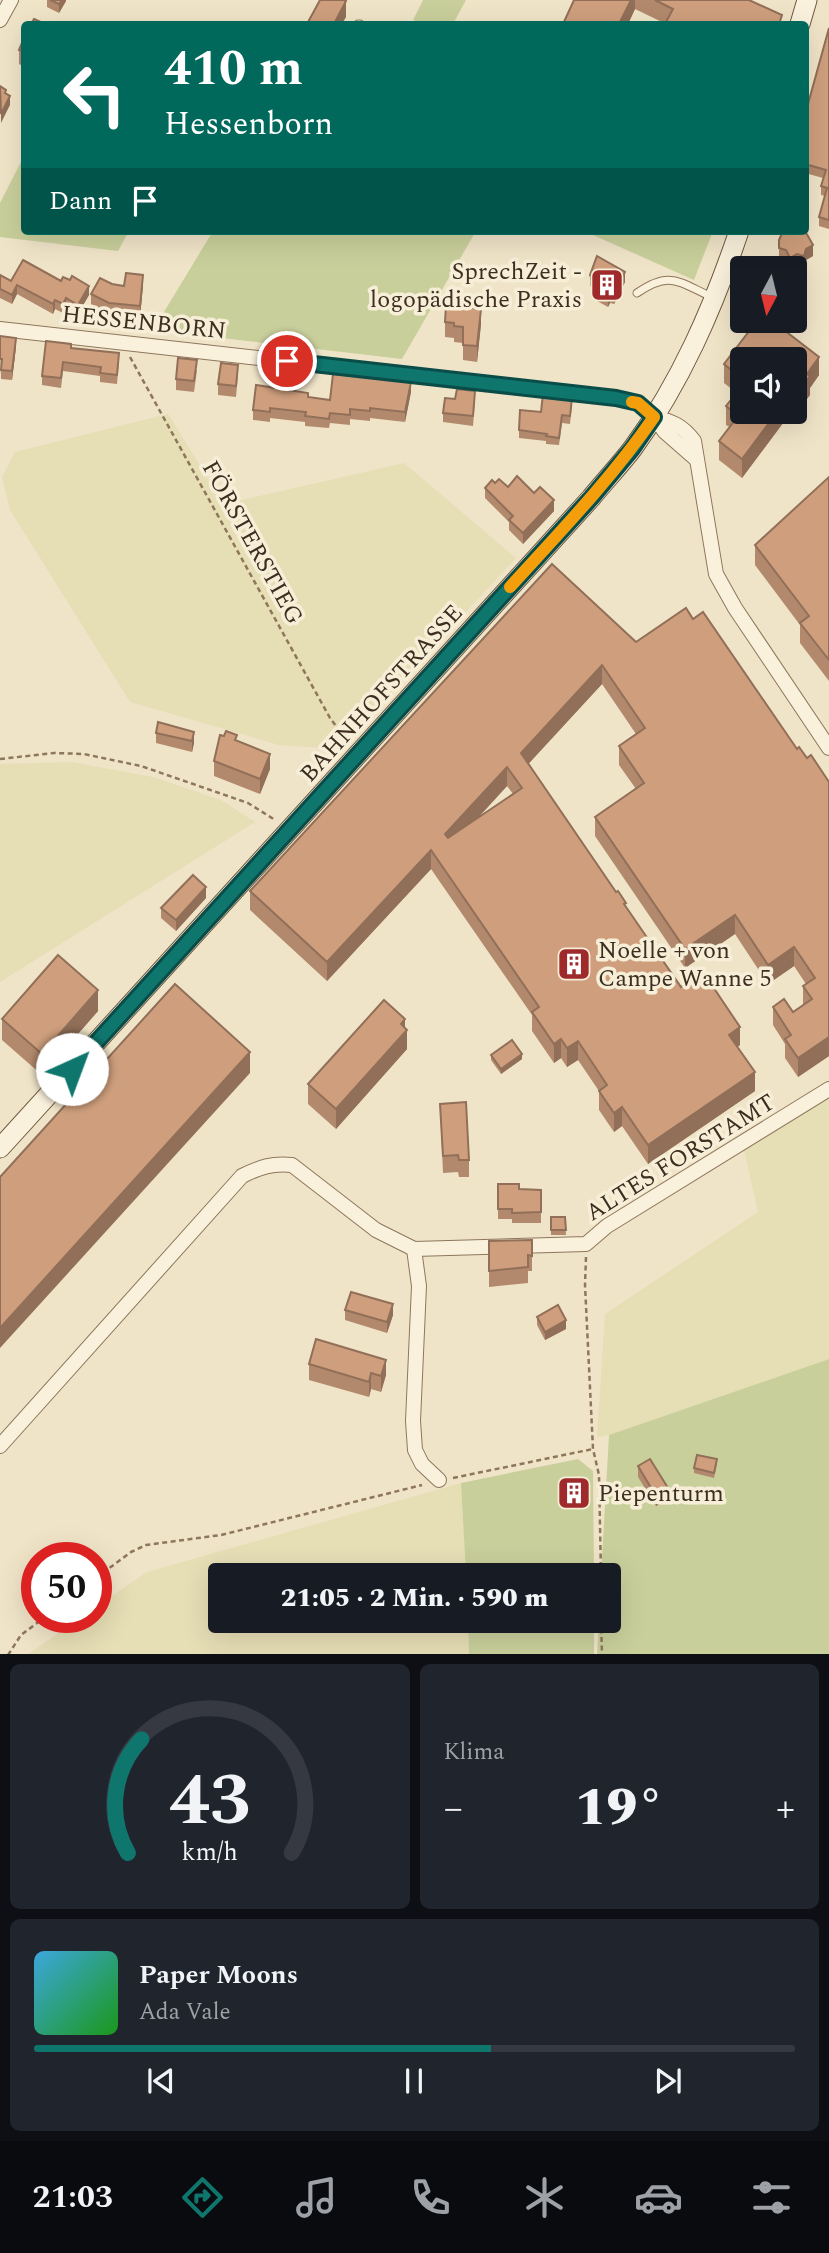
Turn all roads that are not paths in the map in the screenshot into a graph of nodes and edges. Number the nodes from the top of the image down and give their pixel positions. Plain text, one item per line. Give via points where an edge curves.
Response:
1 (11, 0) edge
2 (807, 0) edge
3 (1, 14) edge
4 (801, 21) edge
5 (738, 235) edge
6 (637, 293) dead end
7 (716, 298) junction
8 (0, 329) edge
9 (654, 417) junction
10 (829, 748) edge
11 (829, 1089) edge
12 (0, 1148) edge
13 (414, 1249) junction
14 (0, 1446) edge
15 (439, 1480) road end

1 - 3 street
2 - 4 main road
5 - 7 main road, BAHNHOFSTRASSE
6 - 7 lane via 664,279
7 - 9 main road, BAHNHOFSTRASSE
8 - 9 street, HESSENBORN via 616,398 638,403
9 - 10 street, HESSENBORN via 697,460 716,574
9 - 12 main road, BAHNHOFSTRASSE via 591,498
11 - 13 street, ALTES FORSTAMT via 607,1226 586,1244
13 - 14 street via 376,1230 292,1165 263,1166 242,1176
13 - 15 street via 419,1286 415,1450

